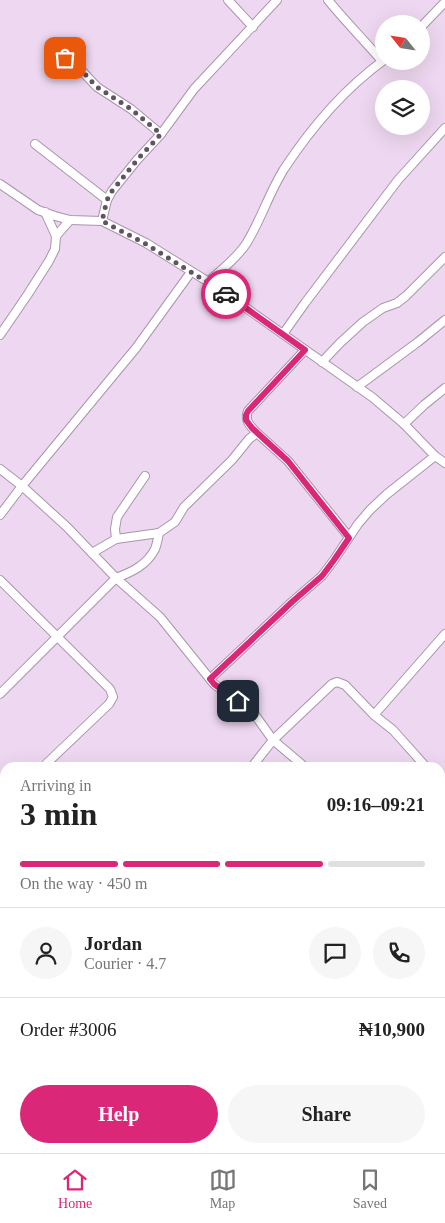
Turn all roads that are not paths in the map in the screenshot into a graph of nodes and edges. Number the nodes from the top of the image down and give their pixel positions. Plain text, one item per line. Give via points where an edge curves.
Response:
1 (228, 0) edge
2 (277, 0) edge
3 (328, 0) edge
4 (445, 2) edge
5 (430, 18) edge
6 (253, 27) junction
7 (375, 52) edge
8 (65, 58) dead end
9 (375, 67) edge
10 (445, 128) edge
11 (161, 134) junction
12 (35, 144) dead end
13 (0, 184) edge
14 (107, 200) junction
15 (45, 212) junction
16 (70, 220) junction
17 (102, 221) junction
18 (56, 236) junction
19 (445, 257) edge
20 (191, 272) junction
21 (208, 282) junction
22 (445, 320) edge
23 (283, 334) junction
24 (0, 335) edge
25 (305, 350) junction
26 (322, 362) junction
27 (357, 386) junction
28 (445, 388) edge
29 (404, 424) junction
30 (257, 433) junction
31 (435, 456) junction
32 (445, 463) edge
33 (0, 469) edge
34 (145, 476) dead end
35 (22, 486) junction
36 (0, 515) edge
37 (159, 533) junction
38 (349, 538) junction
39 (116, 539) junction
40 (92, 553) junction
41 (116, 578) junction
42 (0, 580) edge
43 (445, 634) edge
44 (57, 636) junction
45 (210, 679) junction
46 (0, 694) edge
47 (374, 715) junction
48 (273, 740) junction
49 (48, 762) edge
50 (256, 762) edge
51 (299, 762) edge
52 (422, 762) edge

1 - 6 street
2 - 6 street
3 - 7 street
4 - 5 street
6 - 11 street via 194,89
8 - 11 street via 97,87
9 - 21 street via 351,87 309,134 283,171 246,243
10 - 23 street via 398,180
11 - 14 street
12 - 14 street
13 - 15 street
14 - 17 street
15 - 16 street
15 - 18 street
16 - 17 street
16 - 18 street
17 - 20 street
18 - 24 street via 55,249 49,261
19 - 26 street via 406,296 363,322
20 - 21 street
20 - 35 street via 136,348
21 - 23 street
22 - 27 street
23 - 25 street
25 - 26 street
25 - 30 street via 248,411 246,420
26 - 27 street
27 - 29 street
28 - 29 street
29 - 31 street
30 - 37 street via 184,507 175,522
30 - 38 street via 288,461
31 - 32 street
31 - 38 street via 386,494
33 - 35 street
34 - 39 street via 117,518
35 - 36 street
35 - 40 street
37 - 39 street
37 - 41 street via 155,549 146,562
38 - 45 street via 322,576
39 - 40 street
40 - 41 street
41 - 44 street
41 - 45 street via 160,617
42 - 44 street
43 - 47 street
44 - 46 street
44 - 49 street via 110,689 113,697
45 - 48 street via 256,715
47 - 48 street via 337,682
47 - 52 street via 393,730
48 - 50 street
48 - 51 street

